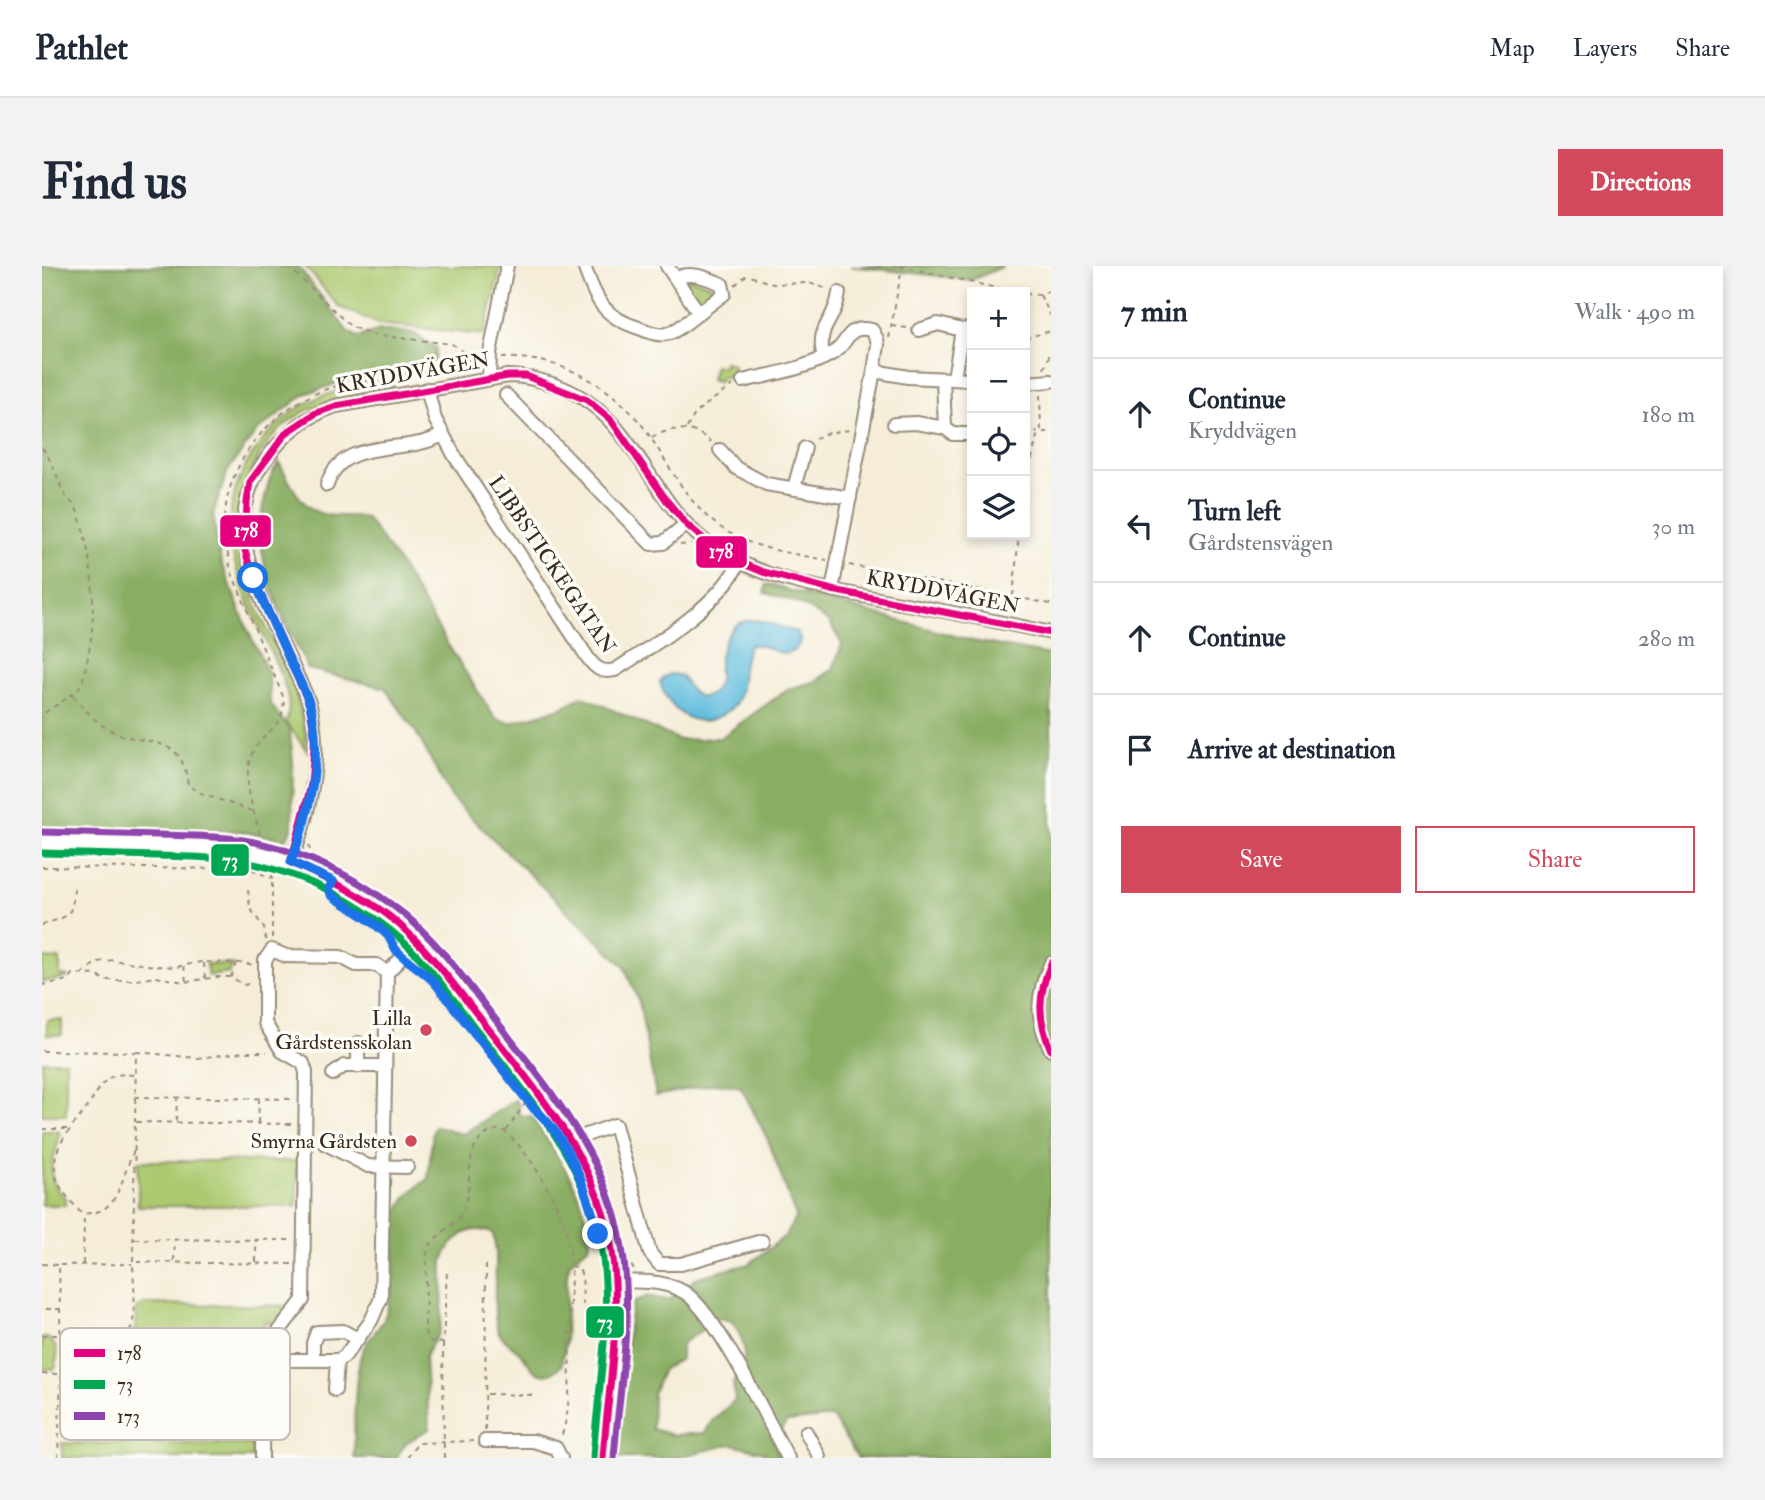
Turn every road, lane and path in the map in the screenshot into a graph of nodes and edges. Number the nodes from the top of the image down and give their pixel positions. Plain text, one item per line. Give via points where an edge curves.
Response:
1 (288, 266) edge
2 (507, 266) edge
3 (584, 266) edge
4 (667, 266) edge
5 (901, 267) edge
6 (676, 279) junction
7 (991, 287) edge
8 (724, 289) junction
9 (1051, 290) edge
10 (839, 293) joint
11 (1030, 294) edge
12 (1040, 295) junction
13 (699, 313) junction
14 (1051, 316) edge
15 (891, 326) junction
16 (967, 329) edge
17 (919, 330) joint
18 (1051, 331) edge
19 (1030, 337) edge
20 (889, 338) dead end
21 (824, 358) junction
22 (489, 360) junction
23 (470, 363) junction
24 (874, 371) junction
25 (948, 378) junction
26 (489, 379) junction
27 (967, 380) edge
28 (743, 381) joint
29 (1051, 381) edge
30 (1030, 383) edge
31 (427, 389) junction
32 (506, 395) dead end
33 (894, 424) dead end
34 (946, 428) junction
35 (687, 429) junction
36 (863, 432) junction
37 (1038, 432) junction
38 (1051, 432) edge
39 (1030, 433) edge
40 (967, 434) edge
41 (442, 435) junction
42 (651, 438) junction
43 (42, 448) edge
44 (805, 448) joint
45 (720, 450) joint
46 (1028, 476) edge
47 (327, 485) dead end
48 (794, 488) junction
49 (850, 498) junction
50 (686, 524) junction
51 (1019, 539) edge
52 (739, 562) junction
53 (838, 563) junction
54 (832, 590) junction
55 (1013, 597) junction
56 (1051, 604) edge
57 (1051, 633) edge
58 (72, 695) junction
59 (42, 715) edge
60 (254, 812) junction
61 (260, 834) dead end
62 (42, 842) edge
63 (309, 842) dead end
64 (291, 862) junction
65 (328, 865) dead end
66 (42, 867) edge
67 (272, 873) dead end
68 (273, 879) junction
69 (333, 881) junction
70 (74, 888) dead end
71 (248, 890) dead end
72 (42, 925) edge
73 (418, 940) junction
74 (272, 950) junction
75 (403, 955) junction
76 (204, 962) junction
77 (236, 962) junction
78 (1051, 963) edge
79 (184, 965) junction
80 (258, 967) dead end
81 (387, 973) junction
82 (82, 974) junction
83 (230, 977) junction
84 (205, 979) junction
85 (186, 982) junction
86 (253, 983) dead end
87 (42, 985) edge
88 (358, 1043) dead end
89 (1051, 1050) edge
90 (42, 1051) edge
91 (136, 1052) junction
92 (277, 1052) dead end
93 (358, 1066) junction
94 (384, 1066) junction
95 (332, 1074) dead end
96 (136, 1075) junction
97 (135, 1097) junction
98 (177, 1098) junction
99 (258, 1099) junction
100 (303, 1100) dead end
101 (527, 1100) junction
102 (544, 1117) dead end
103 (135, 1122) junction
104 (176, 1123) junction
105 (258, 1124) junction
106 (303, 1124) dead end
107 (42, 1129) edge
108 (69, 1129) junction
109 (505, 1132) junction
110 (572, 1140) junction
111 (324, 1143) dead end
112 (135, 1150) junction
113 (384, 1167) junction
114 (407, 1167) dead end
115 (84, 1213) junction
116 (133, 1239) junction
117 (175, 1239) junction
118 (256, 1240) junction
119 (301, 1241) dead end
120 (762, 1241) dead end
121 (623, 1250) dead end
122 (174, 1262) junction
123 (133, 1263) junction
124 (256, 1263) junction
125 (486, 1263) dead end
126 (42, 1264) edge
127 (83, 1264) junction
128 (300, 1264) dead end
129 (59, 1265) junction
130 (570, 1266) junction
131 (447, 1272) dead end
132 (635, 1281) junction
133 (614, 1282) junction
134 (42, 1309) edge
135 (60, 1309) junction
136 (604, 1313) dead end
137 (131, 1328) edge
138 (282, 1328) edge
139 (42, 1335) edge
140 (60, 1335) joint
141 (358, 1339) junction
142 (443, 1343) junction
143 (290, 1360) edge
144 (313, 1360) junction
145 (337, 1360) junction
146 (42, 1374) edge
147 (60, 1374) edge
148 (335, 1390) dead end
149 (486, 1394) junction
150 (533, 1395) dead end
151 (60, 1401) edge
152 (806, 1432) dead end
153 (262, 1440) edge
154 (485, 1441) junction
155 (444, 1443) junction
156 (559, 1453) edge
157 (819, 1457) edge
158 (58, 1458) edge
159 (262, 1458) edge
160 (407, 1458) edge
161 (444, 1458) edge
162 (603, 1458) edge
163 (788, 1458) edge

1 - 23 path via 350,326 373,335 452,344
2 - 22 street
3 - 13 street via 606,312 617,320 668,334
4 - 6 street
5 - 7 path
5 - 15 path
6 - 8 street via 690,274 722,284
6 - 13 street
8 - 10 path via 751,276 773,284 808,283
8 - 13 street via 721,298
9 - 12 path
10 - 21 street via 835,315 820,341
11 - 12 path
12 - 14 path
15 - 17 path
15 - 20 path
16 - 17 street via 938,324
16 - 25 street
18 - 19 path
21 - 24 street via 836,351 849,333 872,330 878,345
21 - 28 street
22 - 23 path
22 - 26 street
22 - 42 path via 519,357 575,372 623,403
23 - 60 path via 315,392 280,414 240,465 228,496 227,551 231,571 285,699 281,721 248,760
24 - 25 street
24 - 36 street
25 - 27 street
25 - 34 street
26 - 31 street, KRYDDVÄGEN
26 - 50 street, KRYDDVÄGEN via 526,376 592,404 620,430
28 - 35 path via 696,412
29 - 30 street
31 - 41 street, LIBBSTICKEGATAN
31 - 64 street, KRYDDVÄGEN via 316,413 286,433 250,482 245,550 310,705 315,736 311,785
32 - 50 street via 650,544 663,543
33 - 34 street
34 - 40 street via 953,435
35 - 42 path via 667,430
35 - 45 path via 708,438
36 - 44 path via 827,433
36 - 49 street
37 - 38 path
37 - 39 path
37 - 46 path
41 - 47 street via 353,454 331,472
41 - 52 street, LIBBSTICKEGATAN via 598,669 615,670 710,602
42 - 53 path via 698,507 718,525 752,544
43 - 58 path via 77,509 87,547 94,607 82,684
44 - 48 street
45 - 48 street via 736,468 766,484
48 - 49 street
49 - 53 street
50 - 52 street, KRYDDVÄGEN
51 - 55 path
52 - 54 street, KRYDDVÄGEN
53 - 54 street
53 - 55 path
54 - 57 street, KRYDDVÄGEN
55 - 56 path
58 - 59 path
58 - 60 path via 109,730 163,744 176,752 186,767 188,785 198,792
60 - 61 path
62 - 64 street via 222,847
63 - 65 path via 310,852
64 - 69 street
66 - 68 path via 251,869
67 - 68 path
68 - 74 path
69 - 73 street via 387,914
69 - 75 path via 331,895 371,921
70 - 72 path via 72,911
71 - 74 path via 250,908
73 - 75 street
73 - 110 street
74 - 81 street via 286,956 341,957 356,965 377,965
74 - 138 street via 265,960 265,1023 282,1051 303,1063 306,1072 304,1293
75 - 81 street
75 - 101 path via 435,983
76 - 77 path
76 - 79 path
76 - 84 path
77 - 80 path
77 - 83 path
78 - 89 street via 1038,1005
79 - 82 path via 113,960 97,962
79 - 85 path
81 - 94 street
82 - 85 path via 103,980 156,977
82 - 87 path
83 - 84 path
83 - 86 path via 244,985
84 - 85 path
88 - 93 street
90 - 91 path
91 - 92 path via 198,1058
91 - 96 path
93 - 94 street
93 - 95 street via 344,1066
94 - 113 street
96 - 97 path
96 - 108 path via 105,1081
97 - 98 path
97 - 103 path
98 - 99 path
98 - 104 path
99 - 100 path
99 - 105 path
101 - 102 path
101 - 109 path
103 - 104 path
103 - 112 path
104 - 105 path
105 - 106 path
107 - 108 path
108 - 115 path via 54,1167 56,1178
109 - 130 path via 554,1198 567,1233
109 - 142 path via 500,1129 486,1135 471,1153 466,1203 427,1250 425,1332 431,1342
110 - 120 street via 615,1125 650,1253 659,1264 681,1264
110 - 133 street via 605,1218
111 - 113 street via 368,1166
112 - 115 path via 113,1203 105,1210
112 - 116 path
113 - 114 street
113 - 141 street via 381,1298
115 - 127 path
116 - 117 path
116 - 123 path
117 - 118 path
117 - 122 path
118 - 119 path
118 - 124 path
121 - 132 path via 635,1271
122 - 123 path
122 - 124 path
123 - 127 path
123 - 137 path
124 - 128 path
125 - 149 path
126 - 129 path
127 - 129 path
129 - 135 path
130 - 136 path via 582,1273 585,1310
130 - 156 path via 568,1399
131 - 142 path
132 - 133 street
132 - 163 street via 672,1286 696,1302 724,1341
133 - 162 street via 614,1340
134 - 135 path
135 - 140 path
139 - 140 path
141 - 144 street via 342,1331 317,1332
141 - 145 street
142 - 155 path
143 - 144 street
144 - 145 street
145 - 148 street
146 - 147 path
149 - 150 path
149 - 154 path
151 - 158 path
152 - 157 street
153 - 159 street
154 - 155 path
154 - 156 street via 533,1441
155 - 160 path via 418,1443
155 - 161 path

